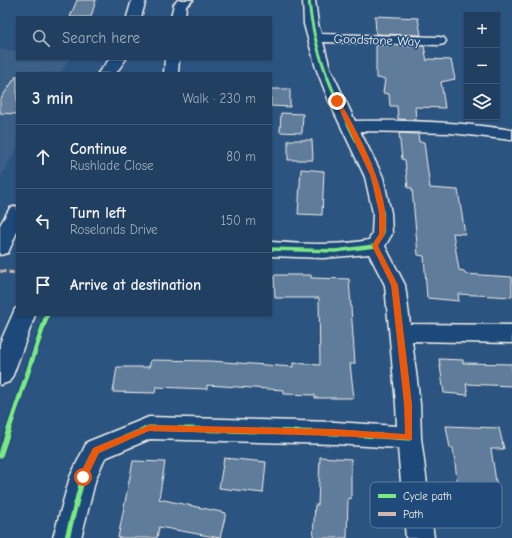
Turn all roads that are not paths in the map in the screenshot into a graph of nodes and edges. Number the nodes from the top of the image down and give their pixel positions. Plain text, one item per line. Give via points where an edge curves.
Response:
1 (139, 0) edge
2 (187, 0) edge
3 (309, 0) edge
4 (134, 16) edge
5 (178, 16) edge
6 (315, 38) junction
7 (439, 41) dead end
8 (172, 60) edge
9 (171, 72) edge
10 (350, 126) junction
11 (512, 135) edge
12 (16, 215) edge
13 (6, 237) edge
14 (375, 246) junction
15 (272, 249) edge
16 (23, 316) edge
17 (399, 332) junction
18 (512, 334) edge
19 (0, 375) edge
20 (409, 438) junction
21 (414, 482) edge
22 (419, 528) edge
23 (67, 538) edge
24 (420, 538) edge

1 - 4 main road
2 - 5 street via 180,4
3 - 6 street
6 - 7 street, Goodstone Way
6 - 10 street via 326,75
8 - 9 street
10 - 11 street via 404,125
10 - 14 street via 374,177 382,213 382,234
12 - 13 main road
14 - 15 street via 329,253
14 - 17 street via 395,285
16 - 19 main road
17 - 18 street
17 - 20 street via 408,404
20 - 21 street
20 - 23 street via 335,433 149,428 96,450 83,477
22 - 24 street

